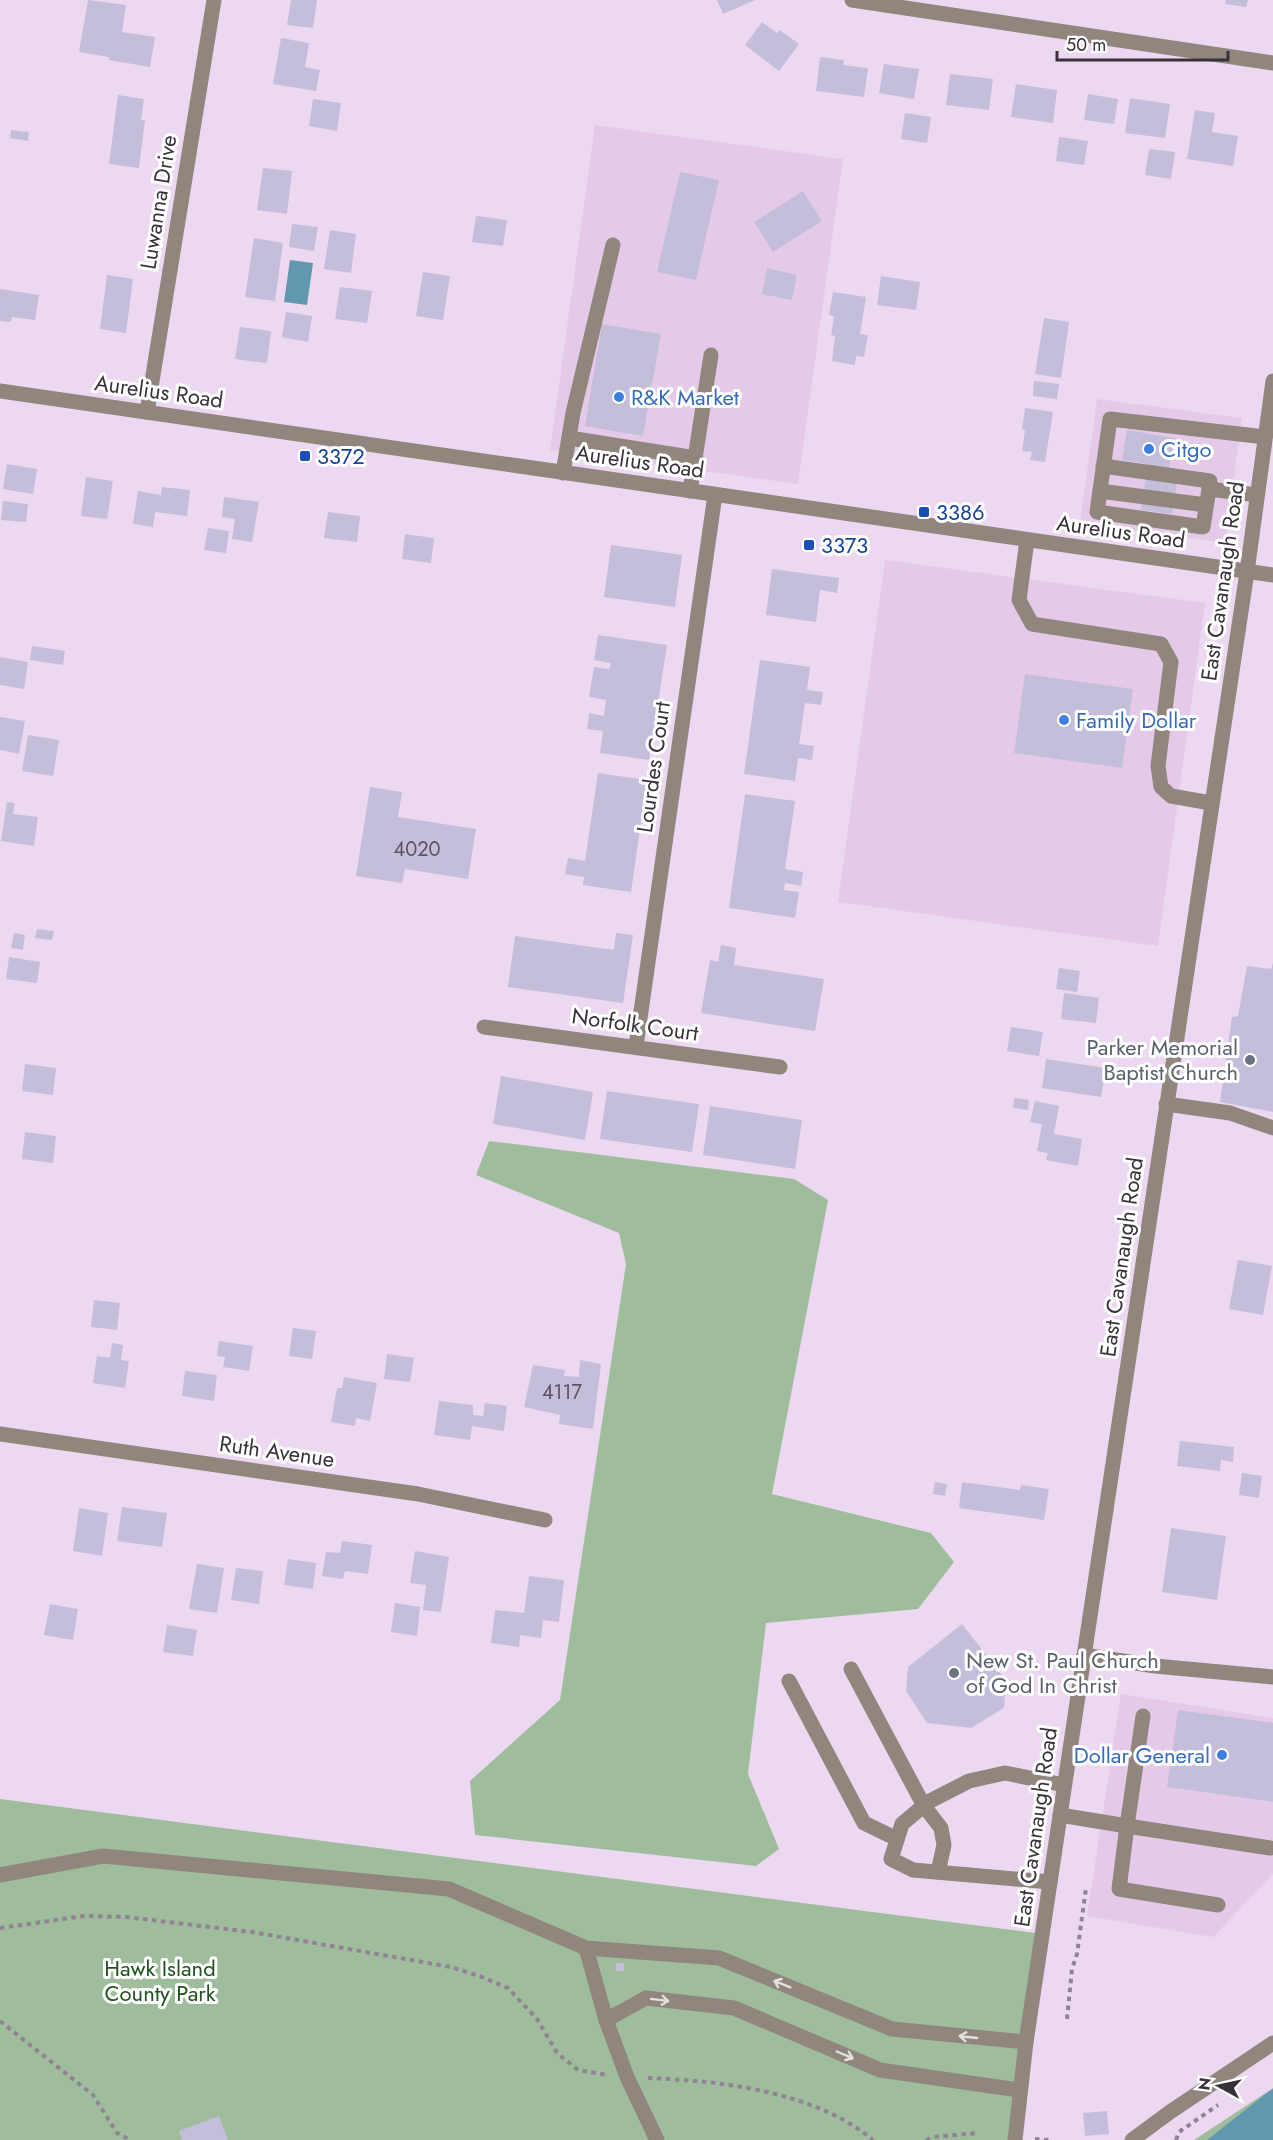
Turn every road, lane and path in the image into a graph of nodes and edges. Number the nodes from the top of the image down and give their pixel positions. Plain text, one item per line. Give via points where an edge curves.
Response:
1 (214, 0) edge
2 (852, 0) edge
3 (1273, 63) edge
4 (613, 245) dead end
5 (711, 355) dead end
6 (1273, 381) edge
7 (0, 391) edge
8 (147, 412) junction
9 (1265, 437) junction
10 (568, 438) junction
11 (696, 458) junction
12 (1104, 466) junction
13 (563, 473) junction
14 (1209, 489) junction
15 (690, 491) junction
16 (1100, 491) junction
17 (715, 495) junction
18 (1257, 495) junction
19 (1206, 505) junction
20 (1027, 540) junction
21 (1247, 572) junction
22 (1273, 576) edge
23 (1211, 803) junction
24 (484, 1027) dead end
25 (636, 1046) junction
26 (780, 1067) dead end
27 (1166, 1104) junction
28 (1273, 1128) edge
29 (0, 1434) edge
30 (545, 1520) dead end
31 (1084, 1655) junction
32 (851, 1669) dead end
33 (1273, 1677) edge
34 (789, 1681) dead end
35 (1143, 1716) dead end
36 (1064, 1785) junction
37 (924, 1806) junction
38 (1060, 1815) junction
39 (1127, 1826) junction
40 (897, 1839) junction
41 (1269, 1848) dead end
42 (938, 1872) junction
43 (0, 1875) edge
44 (1050, 1882) junction
45 (1086, 1888) dead end
46 (1218, 1905) dead end
47 (0, 1928) edge
48 (586, 1948) junction
49 (1067, 2019) dead end
50 (606, 2020) junction
51 (0, 2021) edge
52 (1026, 2042) junction
53 (1273, 2043) edge
54 (627, 2078) junction
55 (1019, 2090) junction
56 (1223, 2102) dead end
57 (978, 2133) dead end
58 (1035, 2139) edge
59 (130, 2140) edge
60 (657, 2140) edge
61 (873, 2140) edge
62 (926, 2140) edge
63 (1015, 2140) edge
64 (1049, 2140) edge
65 (1132, 2140) edge
66 (1176, 2140) edge

1 - 8 street, Luwanna Drive
2 - 3 street
4 - 10 street
5 - 11 street
6 - 9 street, East Cavanaugh Road
7 - 8 street, Aurelius Road
8 - 13 street, Aurelius Road
9 - 12 street via 1110,419
9 - 18 street, East Cavanaugh Road
10 - 11 street
10 - 13 street
11 - 15 street
12 - 14 street via 1210,481
12 - 16 street
13 - 15 street, Aurelius Road
14 - 18 street
14 - 19 street
15 - 17 street, Aurelius Road
16 - 19 street
16 - 19 street via 1097,512 1203,527
17 - 20 street, Aurelius Road
17 - 25 street, Lourdes Court
18 - 21 street, East Cavanaugh Road
20 - 21 street, Aurelius Road
20 - 23 street via 1019,600 1032,624 1161,644 1171,662 1158,766 1161,787 1171,796
21 - 22 street, Aurelius Road
21 - 23 street, East Cavanaugh Road
23 - 27 street, East Cavanaugh Road
24 - 25 street, Norfolk Court
25 - 26 street, Norfolk Court
27 - 28 street via 1230,1113
27 - 31 street, East Cavanaugh Road
29 - 30 street, Ruth Avenue via 418,1494
31 - 33 street
31 - 36 street, East Cavanaugh Road
32 - 37 street
34 - 40 street via 864,1823
35 - 39 street
36 - 37 street via 1005,1773 969,1781
36 - 38 street, East Cavanaugh Road
37 - 40 street via 902,1824
37 - 42 street via 941,1828 944,1845
38 - 39 street
38 - 44 street, East Cavanaugh Road
39 - 41 street
39 - 46 street via 1119,1889
40 - 42 street via 891,1859 913,1870
42 - 44 street
43 - 48 street via 104,1856 449,1888
44 - 52 street, East Cavanaugh Road
45 - 49 path
47 - 54 path via 84,1916 126,1917 252,1932 451,1967 508,1988 537,2019 557,2053 578,2070
48 - 50 street
52 -> 48 street via 892,2029 719,1958
50 - 54 street
50 -> 55 street via 646,1998 734,2008 880,2070
51 - 59 path via 93,2095 117,2133
52 - 55 street, East Cavanaugh Road
53 - 65 street
54 - 60 street
54 - 61 path via 690,2080 783,2097 820,2108
55 - 63 street, East Cavanaugh Road
56 - 66 path via 1179,2132
57 - 62 path
58 - 64 path

